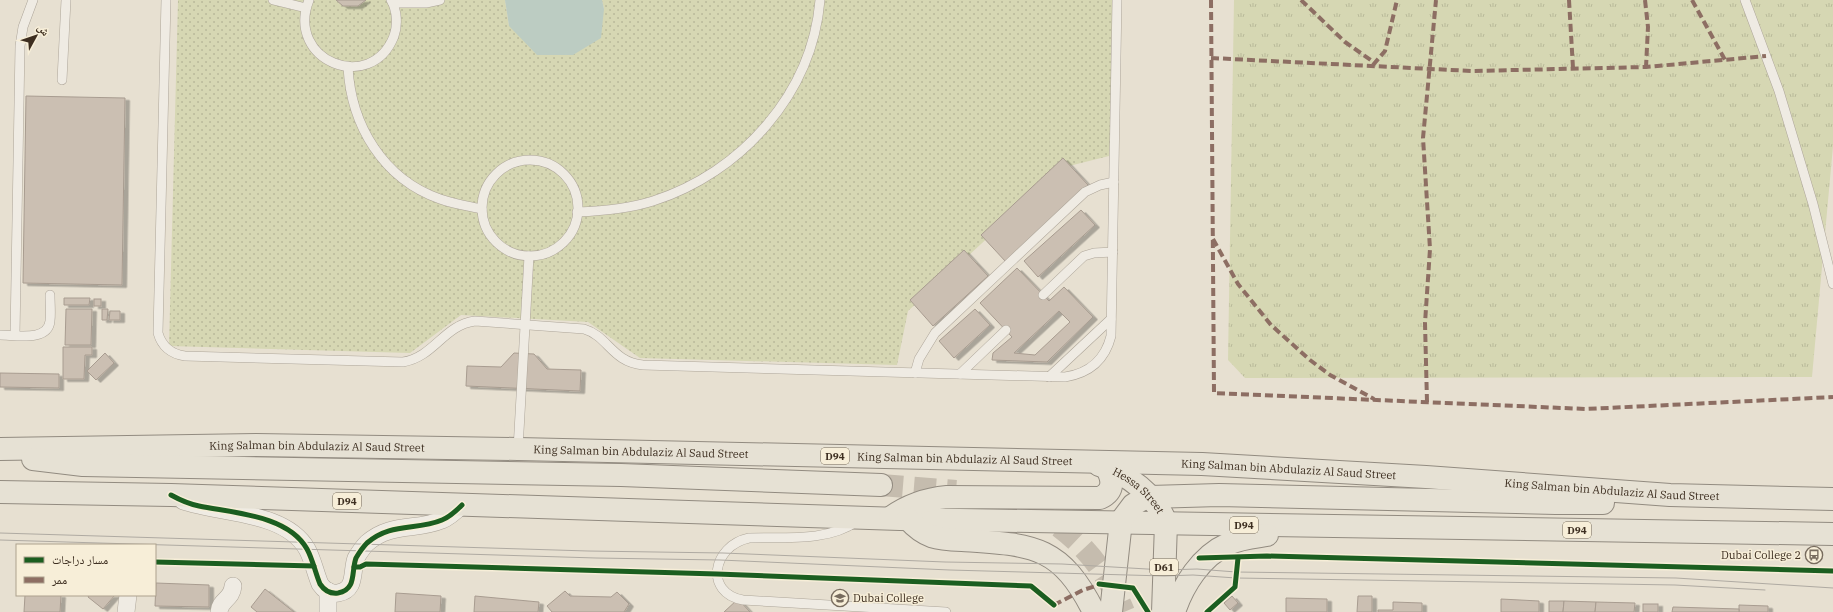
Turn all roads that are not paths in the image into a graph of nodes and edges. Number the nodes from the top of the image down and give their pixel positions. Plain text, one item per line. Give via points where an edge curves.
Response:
1 (33, 0) edge
2 (66, 0) edge
3 (166, 0) edge
4 (273, 0) edge
5 (440, 0) edge
6 (820, 0) edge
7 (1117, 0) edge
8 (1745, 0) edge
9 (392, 2) edge
10 (307, 4) edge
11 (348, 67) junction
12 (62, 80) dead end
13 (1114, 182) junction
14 (482, 209) junction
15 (577, 212) junction
16 (1113, 252) junction
17 (529, 256) junction
18 (1833, 284) edge
19 (1043, 295) dead end
20 (50, 296) dead end
21 (1111, 319) junction
22 (525, 325) junction
23 (1006, 330) dead end
24 (0, 335) edge
25 (15, 335) junction
26 (915, 373) junction
27 (960, 374) junction
28 (1049, 377) junction
29 (518, 448) junction
30 (0, 449) edge
31 (0, 453) edge
32 (1096, 464) junction
33 (881, 485) tunnel mouth
34 (0, 492) edge
35 (171, 495) junction
36 (1201, 495) junction
37 (1670, 495) junction
38 (1150, 497) junction
39 (1833, 499) edge
40 (462, 505) junction
41 (861, 518) junction
42 (899, 519) junction
43 (1121, 521) junction
44 (1166, 522) junction
45 (1200, 524) junction
46 (1321, 526) junction
47 (1833, 534) edge
48 (233, 586) dead end
49 (334, 592) junction
50 (128, 596) edge
51 (126, 612) edge
52 (219, 612) edge
53 (328, 612) edge
54 (340, 612) edge
55 (946, 612) edge
56 (1094, 612) edge
57 (1111, 612) edge
58 (1163, 612) edge
59 (1174, 612) edge

1 - 25 lane via 23,27 20,46
2 - 12 lane
3 - 22 lane via 158,332 167,349 185,356 403,362 424,355 454,328 467,322
4 - 10 lane
5 - 9 lane via 426,3
6 - 15 lane via 815,30 798,77 772,119 738,155 697,183 669,196 627,208
7 - 13 lane
8 - 18 lane via 1779,91 1813,204
9 - 11 lane via 395,28 391,43 385,52 368,64
10 - 11 lane via 305,29 312,48 328,61
11 - 14 lane via 350,94 356,116 381,158 402,178 422,191 456,204
13 - 16 lane
13 - 26 lane via 1085,192 935,333 919,359
14 - 15 lane via 485,190 496,174 512,163 532,160 550,164 565,176 575,193
14 - 17 lane via 487,229 496,242 509,251
15 - 17 lane via 572,231 566,240 549,252
16 - 19 lane via 1084,256
16 - 21 lane
17 - 22 lane
20 - 25 lane via 50,322 44,332 38,335
21 - 28 lane
21 - 28 lane via 1109,345 1099,361 1084,373 1075,376
22 - 26 lane via 588,330 622,359 635,365
22 - 29 lane
23 - 27 lane
24 - 25 lane
26 - 27 lane
27 - 28 lane
29 - 30 main road, King Salman bin Abdulaziz Al Saud Street / D94 via 256,445
29 - 32 main road, King Salman bin Abdulaziz Al Saud Street / D94
31 - 33 main road via 84,465 613,474
32 - 37 main road, King Salman bin Abdulaziz Al Saud Street / D94 via 1259,467
32 - 38 main road, Hessa Street / D61 via 1122,475
32 - 42 main road via 1111,477 1111,487 1100,498 948,496 916,502
34 - 35 main road, D94
35 - 40 main road, D94
35 - 49 street via 198,506 267,519 280,524 302,542 320,584
36 - 37 main road via 1594,503
36 - 38 main road
36 - 45 main road via 1183,499 1178,507 1184,519
37 - 39 main road, King Salman bin Abdulaziz Al Saud Street / D94
38 - 43 main road via 1133,505
38 - 44 main road, Hessa Street / D61 via 1157,504
40 - 41 main road, D94
40 - 49 street via 442,520 388,530 377,536 356,558 349,587
41 - 42 main road, D94
41 - 55 lane via 846,529 829,534 739,540 730,546 720,560 717,574 722,589 743,600
42 - 43 main road, D94
42 - 56 main road via 928,536 1018,544 1034,548 1070,572
43 - 44 main road, D94
43 - 57 main road
44 - 45 main road, D94
44 - 58 main road, Hessa Street / D61
45 - 46 main road, D94
46 - 47 main road, D94
46 - 59 main road via 1241,539 1217,549 1184,588
48 - 52 street via 229,598 221,604
49 - 53 street
49 - 54 street
50 - 51 street

